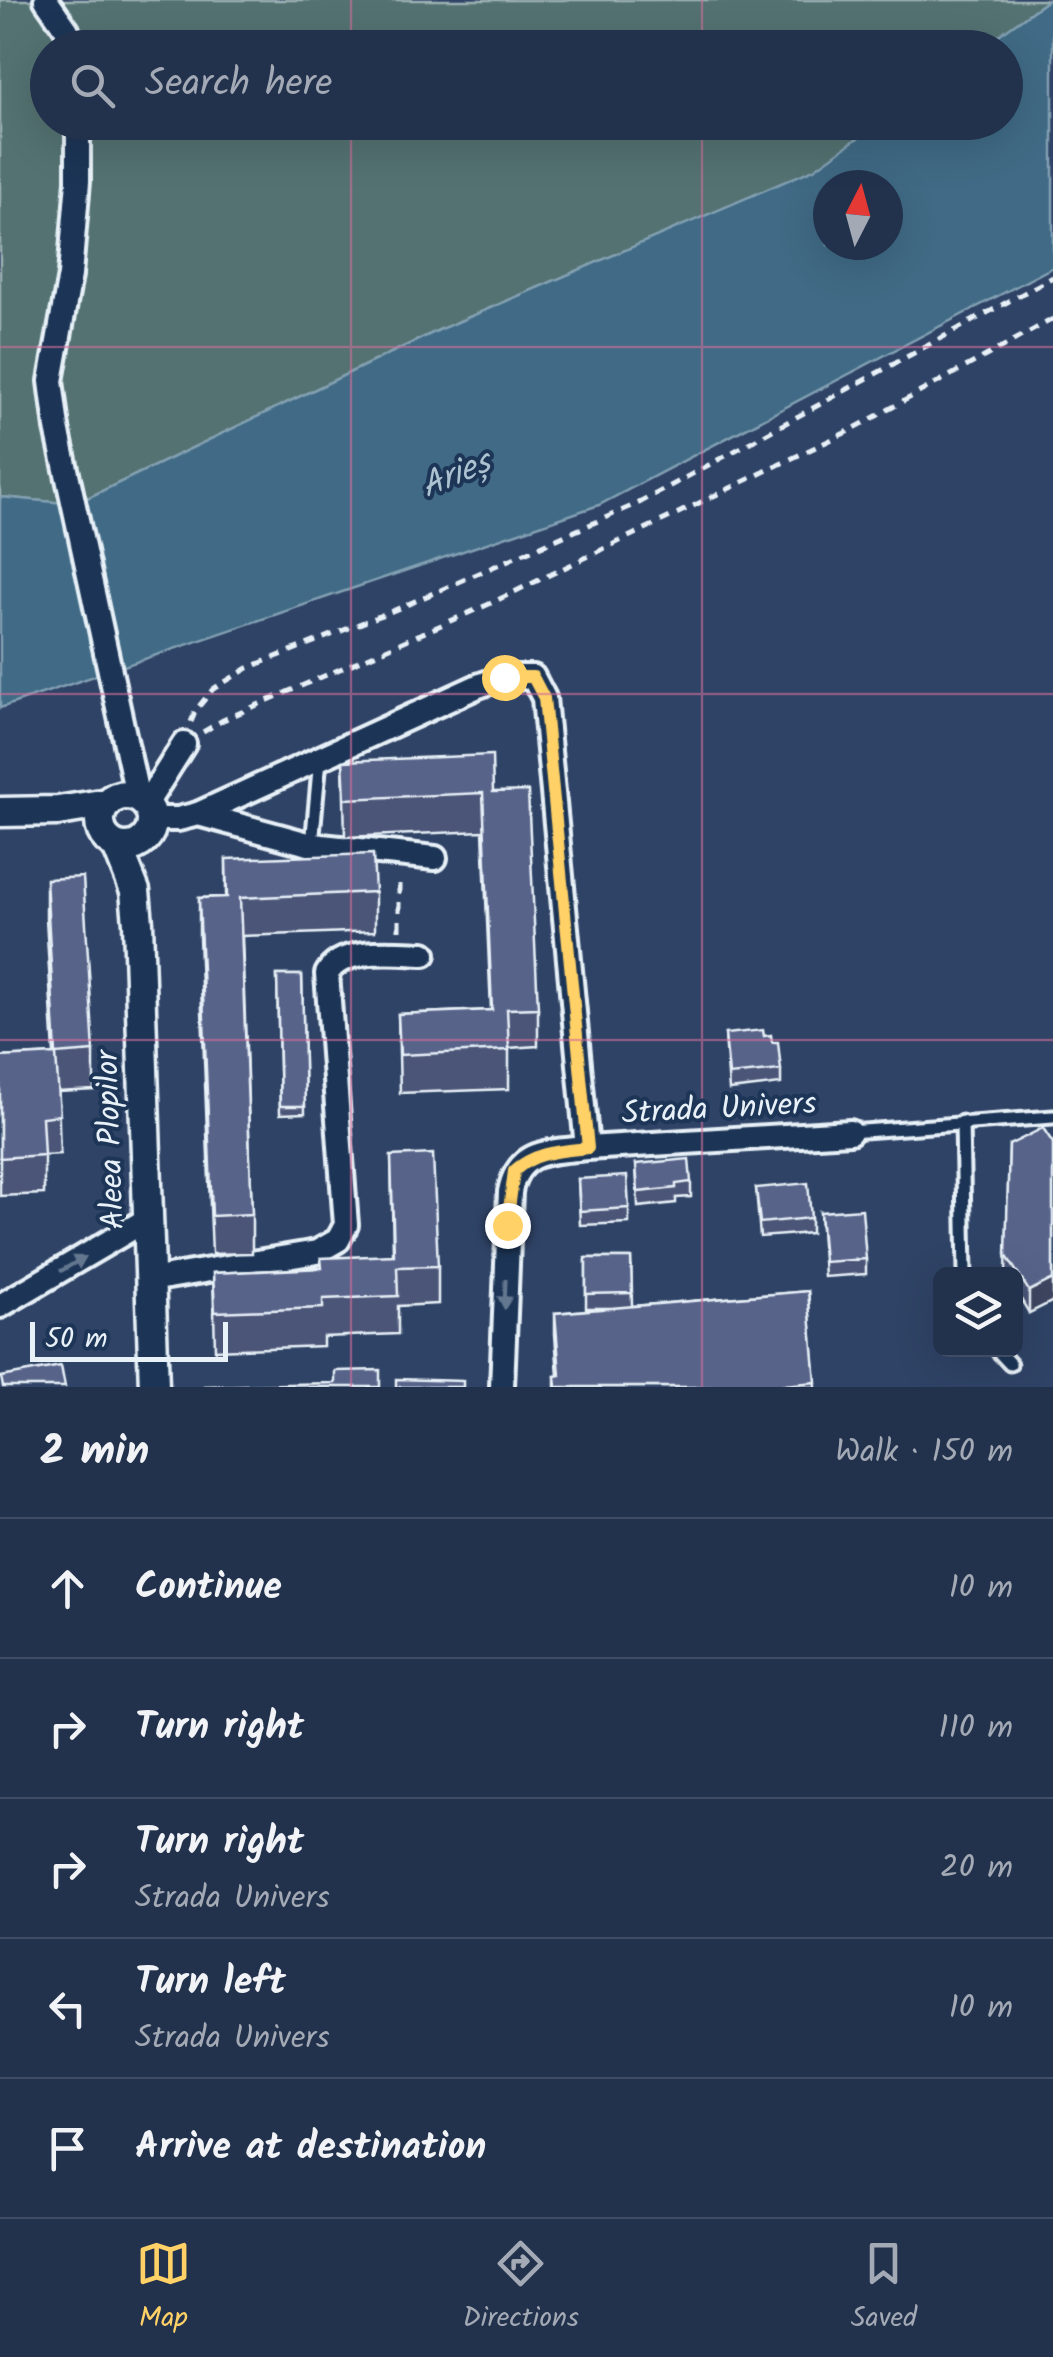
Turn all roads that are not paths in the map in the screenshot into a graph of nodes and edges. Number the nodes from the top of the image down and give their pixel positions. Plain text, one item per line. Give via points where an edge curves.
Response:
1 (46, 0) edge
2 (67, 30) edge
3 (78, 140) edge
4 (184, 744) road end
5 (320, 758) junction
6 (108, 802) junction
7 (58, 810) junction
8 (0, 812) edge
9 (146, 814) junction
10 (198, 814) junction
11 (110, 840) junction
12 (312, 845) junction
13 (435, 858) dead end
14 (134, 891) junction
15 (424, 954) dead end
16 (1053, 1117) edge
17 (962, 1122) junction
18 (850, 1132) joint
19 (588, 1148) junction
20 (146, 1220) junction
21 (965, 1267) edge
22 (150, 1280) junction
23 (0, 1306) edge
24 (1004, 1357) edge
25 (1010, 1364) dead end
26 (154, 1387) edge
27 (502, 1387) edge

1 - 2 street
3 - 9 street via 70,275 51,382
4 - 9 street
5 - 10 street
5 - 12 lane
5 - 19 street via 504,677 533,677 540,686
6 - 7 street
6 - 9 street via 123,795
6 - 11 street via 100,818
7 - 8 street
7 - 11 street
9 - 10 street
9 - 11 street via 135,846
9 - 14 street, Aleea Plopilor
10 - 12 street
11 - 14 street, Aleea Plopilor
12 - 13 street
14 - 20 street, Aleea Plopilor
15 - 22 street via 340,960 328,974 346,1225 338,1240 316,1252
16 - 17 lane
17 - 18 lane
17 - 21 lane
18 - 19 street, Strada Univers
19 -> 27 street, Strada Univers via 544,1153 514,1171
20 - 22 street, Aleea Plopilor
23 -> 20 street
22 - 26 street, Aleea Plopilor
24 - 25 lane

